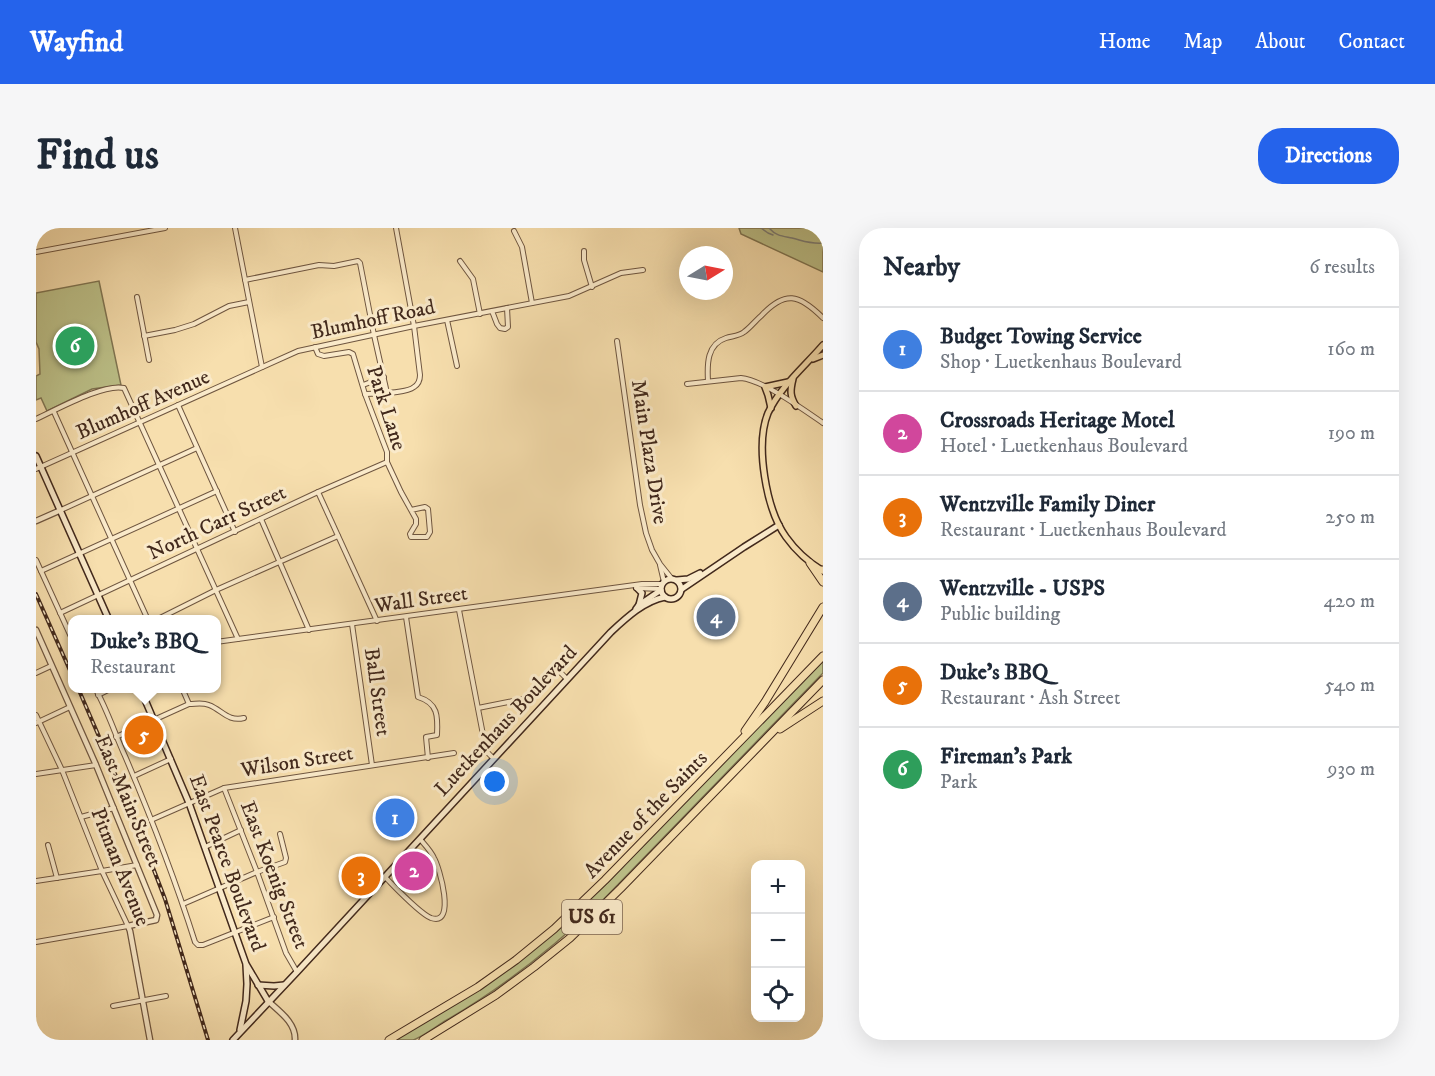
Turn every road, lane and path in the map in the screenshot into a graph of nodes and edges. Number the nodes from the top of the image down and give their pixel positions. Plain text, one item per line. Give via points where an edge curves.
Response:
1 (165, 228) edge
2 (235, 228) edge
3 (396, 228) edge
4 (514, 231) dead end
5 (584, 251) dead end
6 (36, 252) edge
7 (460, 261) dead end
8 (643, 270) dead end
9 (245, 280) junction
10 (592, 287) junction
11 (137, 297) dead end
12 (249, 302) junction
13 (532, 303) junction
14 (507, 308) junction
15 (492, 311) junction
16 (480, 314) junction
17 (823, 318) edge
18 (447, 320) junction
19 (414, 326) junction
20 (144, 336) junction
21 (374, 336) junction
22 (617, 341) dead end
23 (823, 345) edge
24 (315, 347) junction
25 (823, 355) edge
26 (149, 360) dead end
27 (809, 361) junction
28 (457, 366) dead end
29 (262, 367) junction
30 (384, 377) junction
31 (791, 380) junction
32 (708, 381) junction
33 (687, 384) dead end
34 (363, 385) junction
35 (765, 387) junction
36 (387, 393) junction
37 (365, 394) junction
38 (779, 395) junction
39 (178, 405) junction
40 (796, 406) junction
41 (771, 408) junction
42 (54, 411) junction
43 (36, 419) edge
44 (140, 422) junction
45 (823, 423) edge
46 (197, 448) junction
47 (72, 453) junction
48 (36, 456) edge
49 (387, 462) junction
50 (159, 465) junction
51 (38, 468) edge
52 (217, 491) junction
53 (318, 492) junction
54 (92, 495) junction
55 (179, 507) junction
56 (61, 510) junction
57 (411, 510) junction
58 (261, 519) junction
59 (36, 521) edge
60 (779, 525) junction
61 (235, 532) junction
62 (338, 536) junction
63 (112, 539) junction
64 (198, 549) junction
65 (80, 553) junction
66 (730, 556) junction
67 (36, 560) edge
68 (280, 562) junction
69 (810, 563) junction
70 (660, 564) junction
71 (823, 570) edge
72 (41, 571) junction
73 (675, 579) junction
74 (130, 580) junction
75 (823, 582) edge
76 (629, 586) junction
77 (662, 586) junction
78 (637, 588) junction
79 (682, 589) junction
80 (216, 590) junction
81 (98, 595) junction
82 (664, 597) junction
83 (639, 605) junction
84 (823, 607) edge
85 (459, 610) junction
86 (635, 611) junction
87 (60, 613) junction
88 (107, 615) edge
89 (146, 615) edge
90 (166, 615) edge
91 (406, 616) junction
92 (377, 621) junction
93 (352, 624) junction
94 (36, 630) edge
95 (68, 630) edge
96 (309, 630) junction
97 (239, 639) junction
98 (221, 641) edge
99 (823, 656) edge
100 (51, 666) junction
101 (36, 673) edge
102 (567, 679) junction
103 (823, 680) edge
104 (142, 693) edge
105 (184, 693) edge
106 (98, 694) edge
107 (823, 701) edge
108 (189, 704) junction
109 (70, 707) junction
110 (478, 708) junction
111 (36, 715) edge
112 (244, 718) dead end
113 (155, 721) junction
114 (38, 722) edge
115 (116, 737) junction
116 (766, 739) junction
117 (732, 749) junction
118 (454, 753) dead end
119 (428, 758) junction
120 (493, 758) junction
121 (171, 759) junction
122 (96, 765) junction
123 (372, 765) junction
124 (62, 770) junction
125 (36, 774) edge
126 (134, 776) junction
127 (224, 788) junction
128 (189, 803) junction
129 (114, 808) junction
130 (81, 817) junction
131 (151, 820) junction
132 (241, 831) junction
133 (280, 834) dead end
134 (420, 839) junction
135 (48, 845) dead end
136 (205, 847) junction
137 (137, 864) junction
138 (102, 871) junction
139 (257, 872) junction
140 (385, 877) junction
141 (57, 878) junction
142 (36, 881) edge
143 (220, 889) junction
144 (183, 904) junction
145 (274, 917) junction
146 (128, 926) junction
147 (235, 932) junction
148 (36, 942) edge
149 (246, 964) junction
150 (297, 972) junction
151 (258, 985) junction
152 (284, 985) junction
153 (166, 996) dead end
154 (143, 1000) junction
155 (268, 1001) junction
156 (113, 1006) dead end
157 (411, 1027) junction
158 (239, 1032) junction
159 (150, 1040) edge
160 (233, 1040) edge
161 (295, 1040) edge
162 (383, 1040) edge
163 (389, 1040) edge
164 (423, 1040) edge

1 - 6 street
2 - 9 street
3 - 19 street
4 - 13 street via 522,247
5 - 10 street
7 - 16 street via 473,279
8 - 10 street, Blumhoff Road via 621,273
9 - 12 street
9 - 21 street via 358,261
10 - 13 street, Blumhoff Road
11 - 20 street
12 - 20 street via 229,306 194,324
12 - 29 street
13 - 14 street, Blumhoff Road
14 - 15 street, Blumhoff Road
14 - 15 street via 505,329 497,324
15 - 16 street, Blumhoff Road
16 - 18 street, Blumhoff Road
17 - 32 street via 798,299 775,302 742,334 714,346 707,360
18 - 19 street, Blumhoff Road
18 - 28 street
19 - 21 street, Blumhoff Road
19 - 36 street via 420,380 413,388
20 - 26 street
21 - 24 street, Blumhoff Road
21 - 30 street
22 - 70 street, Main Plaza Drive via 640,505 646,534
23 - 27 main road
24 - 29 street, Blumhoff Road
24 - 34 street, Park Lane via 324,356 353,354
25 - 27 main road
27 - 31 main road
29 - 39 street, Blumhoff Avenue
30 - 34 street
30 - 36 street
31 - 35 main road
31 - 38 main road
31 - 40 main road via 790,392
32 - 33 street
32 - 35 street via 741,378
34 - 37 street, Park Lane
35 - 38 street
35 - 41 main road
36 - 37 street
37 - 49 street, Park Lane via 387,452
38 - 40 street
38 - 41 main road
39 - 44 street, Blumhoff Avenue
39 - 46 street
40 - 45 street
41 - 60 main road via 762,436 762,460
42 - 43 street
42 - 44 street via 93,393 121,386
42 - 47 street
44 - 47 street, Blumhoff Avenue
44 - 50 street
46 - 50 street
46 - 52 street
47 - 51 street, Blumhoff Avenue
47 - 54 street
48 - 51 main road
49 - 53 street, North Carr Street
49 - 57 street, Park Lane
50 - 54 street
50 - 55 street
51 - 56 main road
52 - 55 street
52 - 61 street
53 - 58 street, North Carr Street
53 - 62 street
54 - 56 street
54 - 63 street
55 - 63 street
55 - 64 street
56 - 59 street
56 - 65 main road
57 - 57 street, Park Lane via 428,509 427,537 411,537 416,524
58 - 61 street, North Carr Street
58 - 68 street
60 - 66 main road
60 - 69 main road via 784,536
61 - 64 street, North Carr Street
62 - 68 street
62 - 92 street
63 - 65 street
63 - 74 street
64 - 74 street, North Carr Street
64 - 80 street
65 - 72 street
65 - 81 main road
66 - 73 main road via 688,579
66 - 79 main road
67 - 72 street
68 - 80 street
68 - 96 street
69 - 71 main road
69 - 75 highway
70 - 73 street, Main Plaza Drive
70 - 77 street, Main Plaza Drive
72 - 87 street
73 - 77 main road
73 - 79 main road
74 - 81 street, North Carr Street
74 - 89 street
76 - 77 street, Wall Street
76 - 78 street, Wall Street
76 - 85 street, Wall Street
77 - 78 street, Wall Street
77 - 82 main road
77 - 83 main road, Luetkenhaus Boulevard
78 - 83 main road via 642,593
79 - 82 main road via 678,597
80 - 90 street
80 - 97 street
81 - 87 street, North Carr Street
81 - 88 main road
82 - 86 main road, Luetkenhaus Boulevard
83 - 86 main road, Luetkenhaus Boulevard
84 - 117 highway
85 - 91 street, Wall Street
85 - 110 street
86 - 102 main road, Luetkenhaus Boulevard
87 - 95 street
91 - 92 street, Wall Street
91 - 119 street via 418,698 428,700 436,712 437,735 426,736
92 - 93 street, Wall Street
93 - 96 street, Wall Street
93 - 123 street, Ball Street
94 - 100 street, East Main Street
96 - 97 street, Wall Street
97 - 98 street, Wall Street
99 - 117 highway, Avenue of the Saints / US 61
100 - 101 street
100 - 109 street, East Main Street
102 - 110 street via 556,668 528,698
102 - 120 main road, Luetkenhaus Boulevard
103 - 116 highway, Avenue of the Saints / US 61
104 - 113 main road, East Pearce Boulevard
105 - 108 street
106 - 115 street
107 - 116 highway
108 - 112 street via 211,705 236,720
108 - 113 street
109 - 114 street
109 - 122 street, East Main Street
110 - 120 street via 487,752
111 - 114 street, Pitman Avenue
113 - 115 street
113 - 121 main road, East Pearce Boulevard
114 - 124 street, Pitman Avenue
115 - 126 street
116 - 164 highway, Avenue of the Saints / US 61 via 570,938 496,995
117 - 157 highway, Avenue of the Saints / US 61 via 554,929 488,981
118 - 119 street, Wilson Street
119 - 123 street, Wilson Street
120 - 134 main road, Luetkenhaus Boulevard
121 - 126 street
121 - 128 main road, East Pearce Boulevard
122 - 124 street
122 - 129 street, East Main Street
123 - 127 street, Wilson Street
124 - 125 street
124 - 130 street, Pitman Avenue
126 - 131 street
127 - 128 street, Wilson Street
127 - 132 street, East Koenig Street
128 - 131 street, Wilson Street
128 - 136 main road, East Pearce Boulevard
129 - 130 street
129 - 137 street, East Main Street
130 - 138 street, Pitman Avenue
131 - 144 street
132 - 136 street
132 - 139 street, East Koenig Street
133 - 139 street via 285,862
134 - 140 main road, Luetkenhaus Boulevard
134 - 140 street via 435,859 446,901 441,916 431,918 423,913
135 - 141 street
136 - 143 main road, East Pearce Boulevard
137 - 138 street
137 - 146 street, East Main Street via 157,919
138 - 141 street
138 - 146 street, Pitman Avenue
139 - 143 street
139 - 145 street, East Koenig Street
140 - 150 main road, Luetkenhaus Boulevard
141 - 142 street
143 - 144 street
143 - 147 main road, East Pearce Boulevard
144 - 147 street via 198,945
145 - 147 street
145 - 150 street, East Koenig Street
146 - 148 street
146 - 154 street, Pitman Avenue
147 - 149 main road, East Pearce Boulevard
149 - 151 main road, East Pearce Boulevard
149 - 158 main road via 246,1001
150 - 152 main road, Luetkenhaus Boulevard
151 - 152 main road
151 - 155 main road, East Pearce Boulevard
152 - 155 main road, Luetkenhaus Boulevard
153 - 154 street
154 - 156 street
154 - 159 street, Pitman Avenue
155 - 158 main road, Luetkenhaus Boulevard
155 - 161 street, East Pearce Boulevard via 292,1025
157 - 162 highway
157 - 163 highway, Avenue of the Saints / US 61
158 - 160 main road, Luetkenhaus Boulevard

